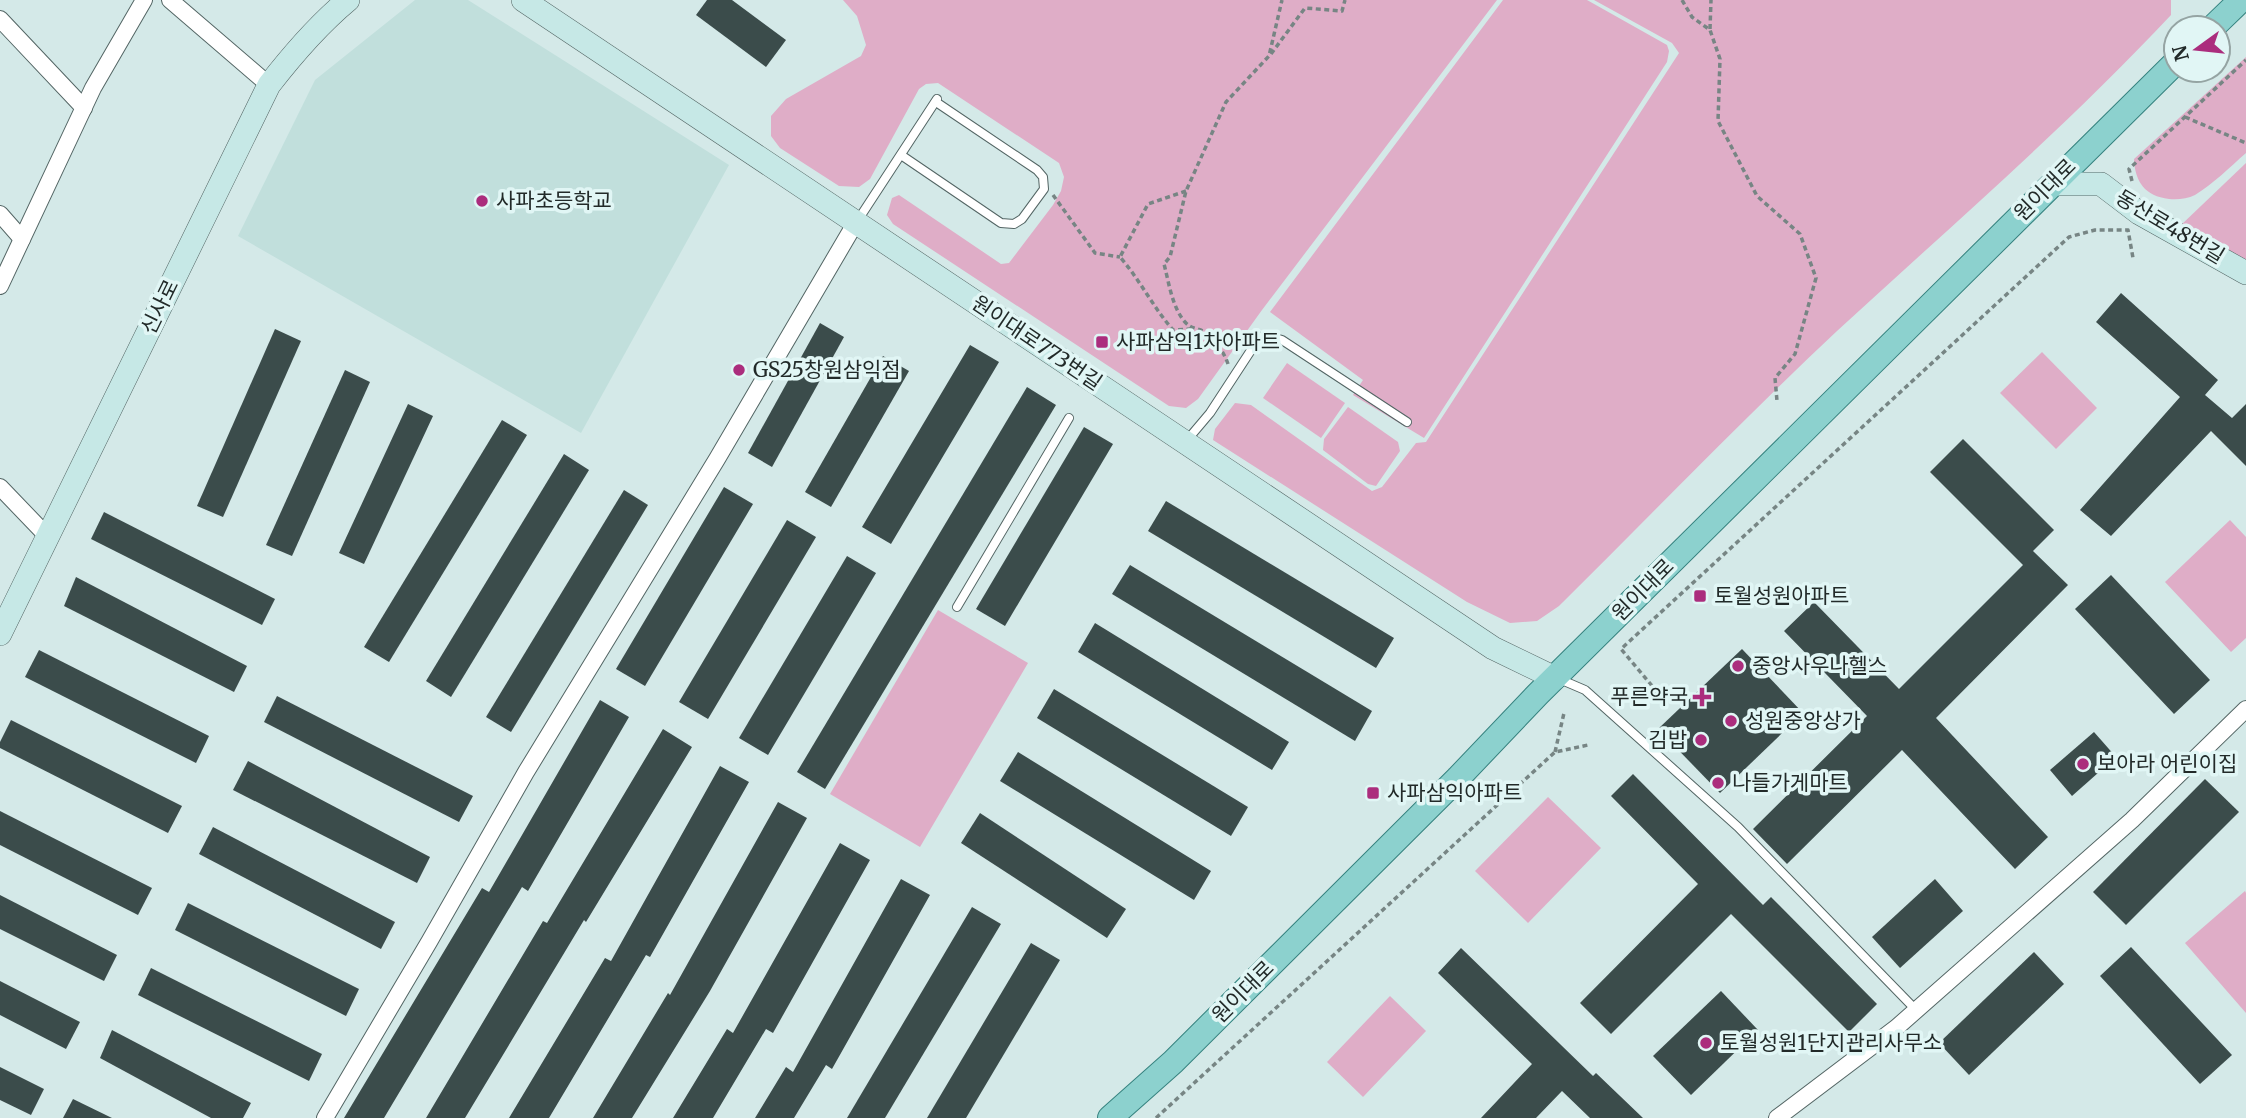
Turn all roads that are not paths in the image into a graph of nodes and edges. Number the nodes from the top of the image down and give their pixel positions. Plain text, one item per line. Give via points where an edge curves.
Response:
1 (144, 0) edge
2 (170, 0) edge
3 (348, 0) edge
4 (523, 0) edge
5 (2241, 0) edge
6 (2226, 14) edge
7 (0, 19) edge
8 (2162, 76) edge
9 (269, 85) junction
10 (84, 108) junction
11 (901, 155) junction
12 (2052, 184) junction
13 (0, 214) edge
14 (856, 222) junction
15 (22, 239) junction
16 (2246, 273) edge
17 (0, 286) edge
18 (1069, 418) dead end
19 (1407, 422) dead end
20 (1185, 442) junction
21 (0, 487) edge
22 (48, 537) junction
23 (957, 607) dead end
24 (0, 635) edge
25 (1555, 678) junction
26 (2246, 709) edge
27 (1916, 1010) junction
28 (325, 1118) edge
29 (1111, 1118) edge
30 (1777, 1118) edge

1 - 10 street
2 - 9 street
3 - 9 street, 신사로 via 328,16
4 - 14 street, 원이대로773번길
5 - 6 main road
7 - 10 street
8 - 12 main road, 원이대로
9 - 22 street, 신사로
10 - 15 street
11 - 11 lane via 937,101 1037,170 1044,189 1022,219 1001,223
11 - 14 lane
12 - 16 street, 동산로48번길 via 2101,184 2139,213
12 - 25 main road, 원이대로
13 - 15 street
14 - 20 street, 원이대로773번길
14 - 28 street
15 - 17 street
18 - 23 lane
19 - 20 lane via 1282,340 1265,335
20 - 25 street, 원이대로773번길 via 1493,648
21 - 22 street
22 - 24 street, 신사로
25 - 27 lane via 1585,690 1738,827
25 - 29 main road, 원이대로
26 - 27 street via 2132,820
27 - 30 street

